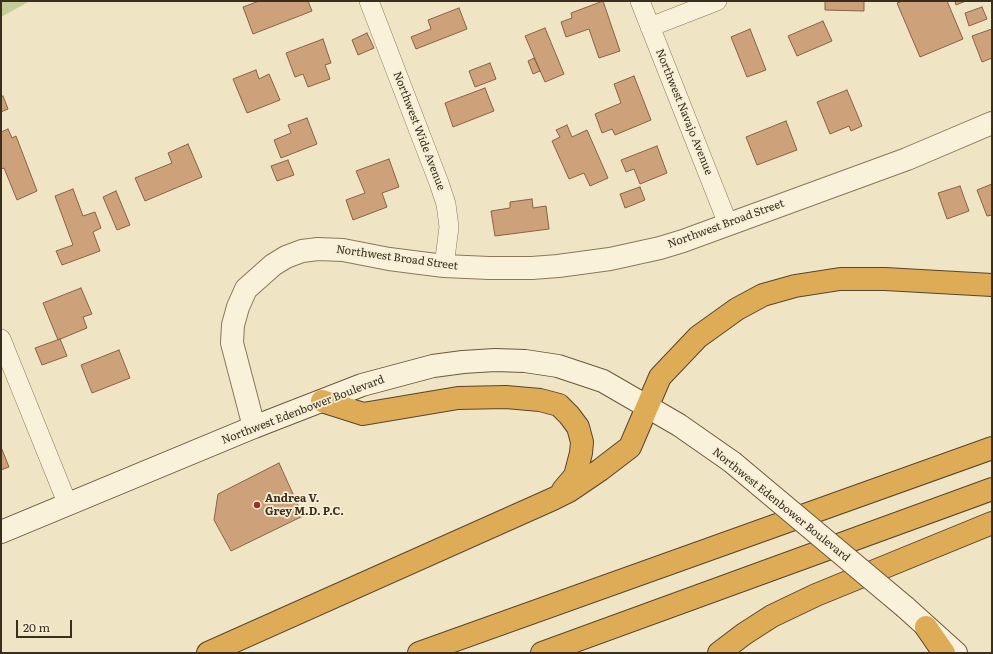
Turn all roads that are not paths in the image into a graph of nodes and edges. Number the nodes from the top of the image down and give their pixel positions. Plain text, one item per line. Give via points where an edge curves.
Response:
1 (369, 1) edge
2 (640, 1) edge
3 (717, 1) edge
4 (650, 27) junction
5 (992, 123) edge
6 (728, 224) junction
7 (444, 266) junction
8 (992, 285) edge
9 (1, 339) edge
10 (322, 401) junction
11 (647, 407) junction
12 (254, 427) junction
13 (992, 448) edge
14 (992, 489) edge
15 (553, 499) junction
16 (68, 505) junction
17 (992, 523) edge
18 (1, 532) edge
19 (926, 627) junction
20 (208, 653) edge
21 (419, 653) edge
22 (542, 653) edge
23 (719, 653) edge
24 (944, 653) edge
25 (956, 653) edge

1 - 7 street, Northwest Wide Avenue via 446,204 449,227
2 - 4 street, Northwest Navajo Avenue
3 - 4 street
4 - 6 street, Northwest Navajo Avenue
5 - 6 main road, Northwest Broad Street via 906,159
6 - 7 main road, Northwest Broad Street via 660,248 586,263 532,268
7 - 12 main road, Northwest Broad Street via 343,250 318,249 286,257 258,277 246,289 238,307 233,324 232,343
8 - 11 highway via 840,279 795,286 764,295 737,309 698,337 660,377
9 - 16 street
10 - 11 main road, Northwest Edenbower Boulevard via 362,386 432,366 495,360 558,366 603,381
10 - 12 main road, Northwest Edenbower Boulevard
10 - 15 highway via 363,414 458,398 506,397 540,400 558,405 569,414 578,428 582,442 575,476
11 - 15 highway via 630,447 600,470
11 - 19 main road, Northwest Edenbower Boulevard, bridge via 678,424 732,462 905,606
12 - 16 main road, Northwest Edenbower Boulevard
13 - 21 highway
14 - 22 highway
15 - 20 highway
16 - 18 main road, Northwest Edenbower Boulevard
17 - 23 highway via 816,595 772,616
19 - 24 highway
19 - 25 main road, Northwest Edenbower Boulevard

